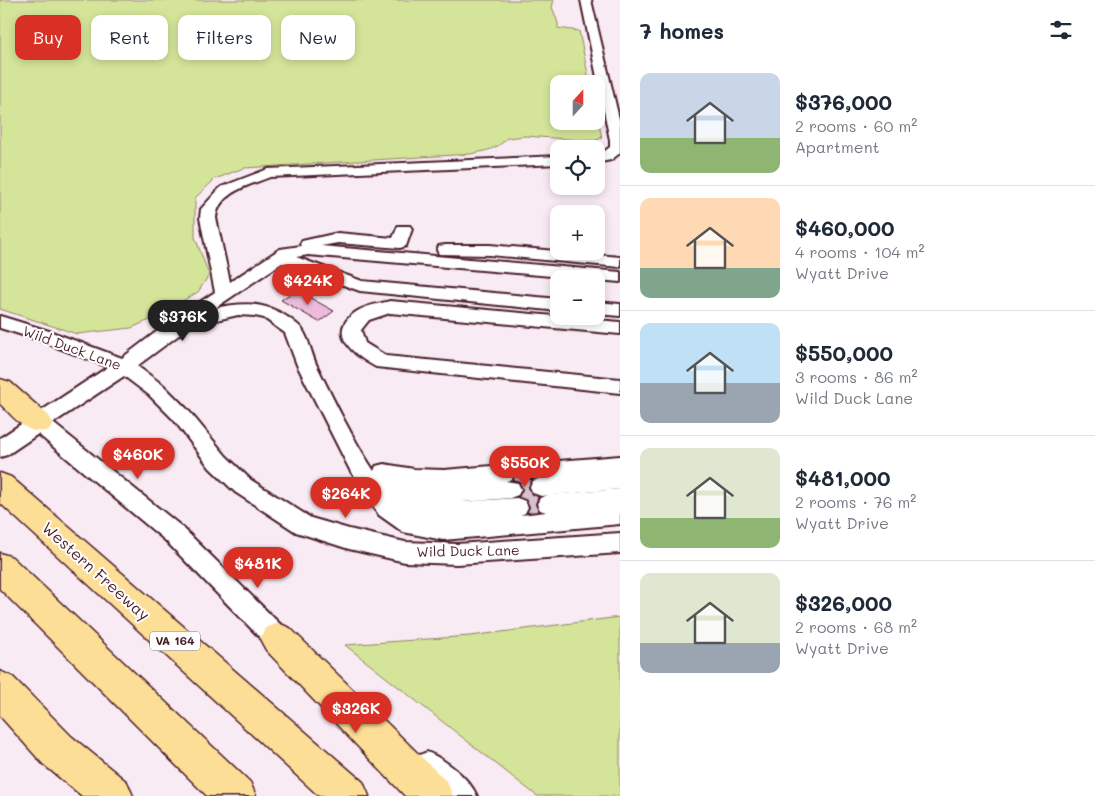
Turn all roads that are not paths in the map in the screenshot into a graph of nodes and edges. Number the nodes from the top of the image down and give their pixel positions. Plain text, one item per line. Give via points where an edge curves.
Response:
1 (586, 0) edge
2 (602, 75) edge
3 (605, 83) edge
4 (620, 84) edge
5 (605, 87) edge
6 (528, 150) dead end
7 (605, 157) edge
8 (550, 160) edge
9 (511, 162) junction
10 (404, 229) dead end
11 (311, 243) junction
12 (427, 250) junction
13 (283, 255) junction
14 (620, 262) edge
15 (620, 267) edge
16 (620, 271) edge
17 (620, 277) edge
18 (224, 294) junction
19 (550, 304) edge
20 (605, 309) edge
21 (620, 310) edge
22 (0, 322) edge
23 (182, 322) junction
24 (620, 328) edge
25 (124, 366) junction
26 (620, 386) edge
27 (0, 389) edge
28 (39, 423) junction
29 (0, 449) edge
30 (358, 464) junction
31 (620, 464) edge
32 (620, 480) edge
33 (0, 485) edge
34 (541, 487) junction
35 (620, 498) edge
36 (620, 515) edge
37 (620, 544) edge
38 (0, 567) edge
39 (278, 639) junction
40 (0, 689) edge
41 (113, 796) edge
42 (236, 796) edge
43 (349, 796) edge
44 (433, 796) edge
45 (462, 796) edge

1 - 2 street
3 - 4 street
5 - 7 street via 617,148
6 - 9 street
8 - 9 street
9 - 18 street via 268,173 251,178 226,190 209,209 208,218
10 - 11 street via 400,243 338,238
11 - 12 street
11 - 13 street
11 - 16 street
12 - 14 street via 490,250
12 - 15 street
13 - 17 street via 308,250
13 - 18 street
13 - 19 street via 360,286
18 - 23 street
20 - 21 street
22 - 25 street, Wild Duck Lane
23 - 25 street
23 - 30 street via 238,309 255,310 270,314 293,330 307,365
24 - 26 street via 390,307 364,314 352,330 359,350 384,362
25 - 28 street
25 - 37 street, Wild Duck Lane via 156,390 181,415 218,462 243,486 304,525 405,552 457,554
27 - 28 highway
28 - 29 street
28 - 39 street via 174,534
30 - 30 street via 412,509 429,513 510,490 407,478
30 - 36 street via 387,509 411,525 426,529 443,531
31 - 34 street
32 - 34 street
33 - 43 highway, Western Freeway / VA 164
34 - 35 street
38 - 42 highway
39 - 44 highway
39 - 45 street
40 - 41 highway via 57,750

